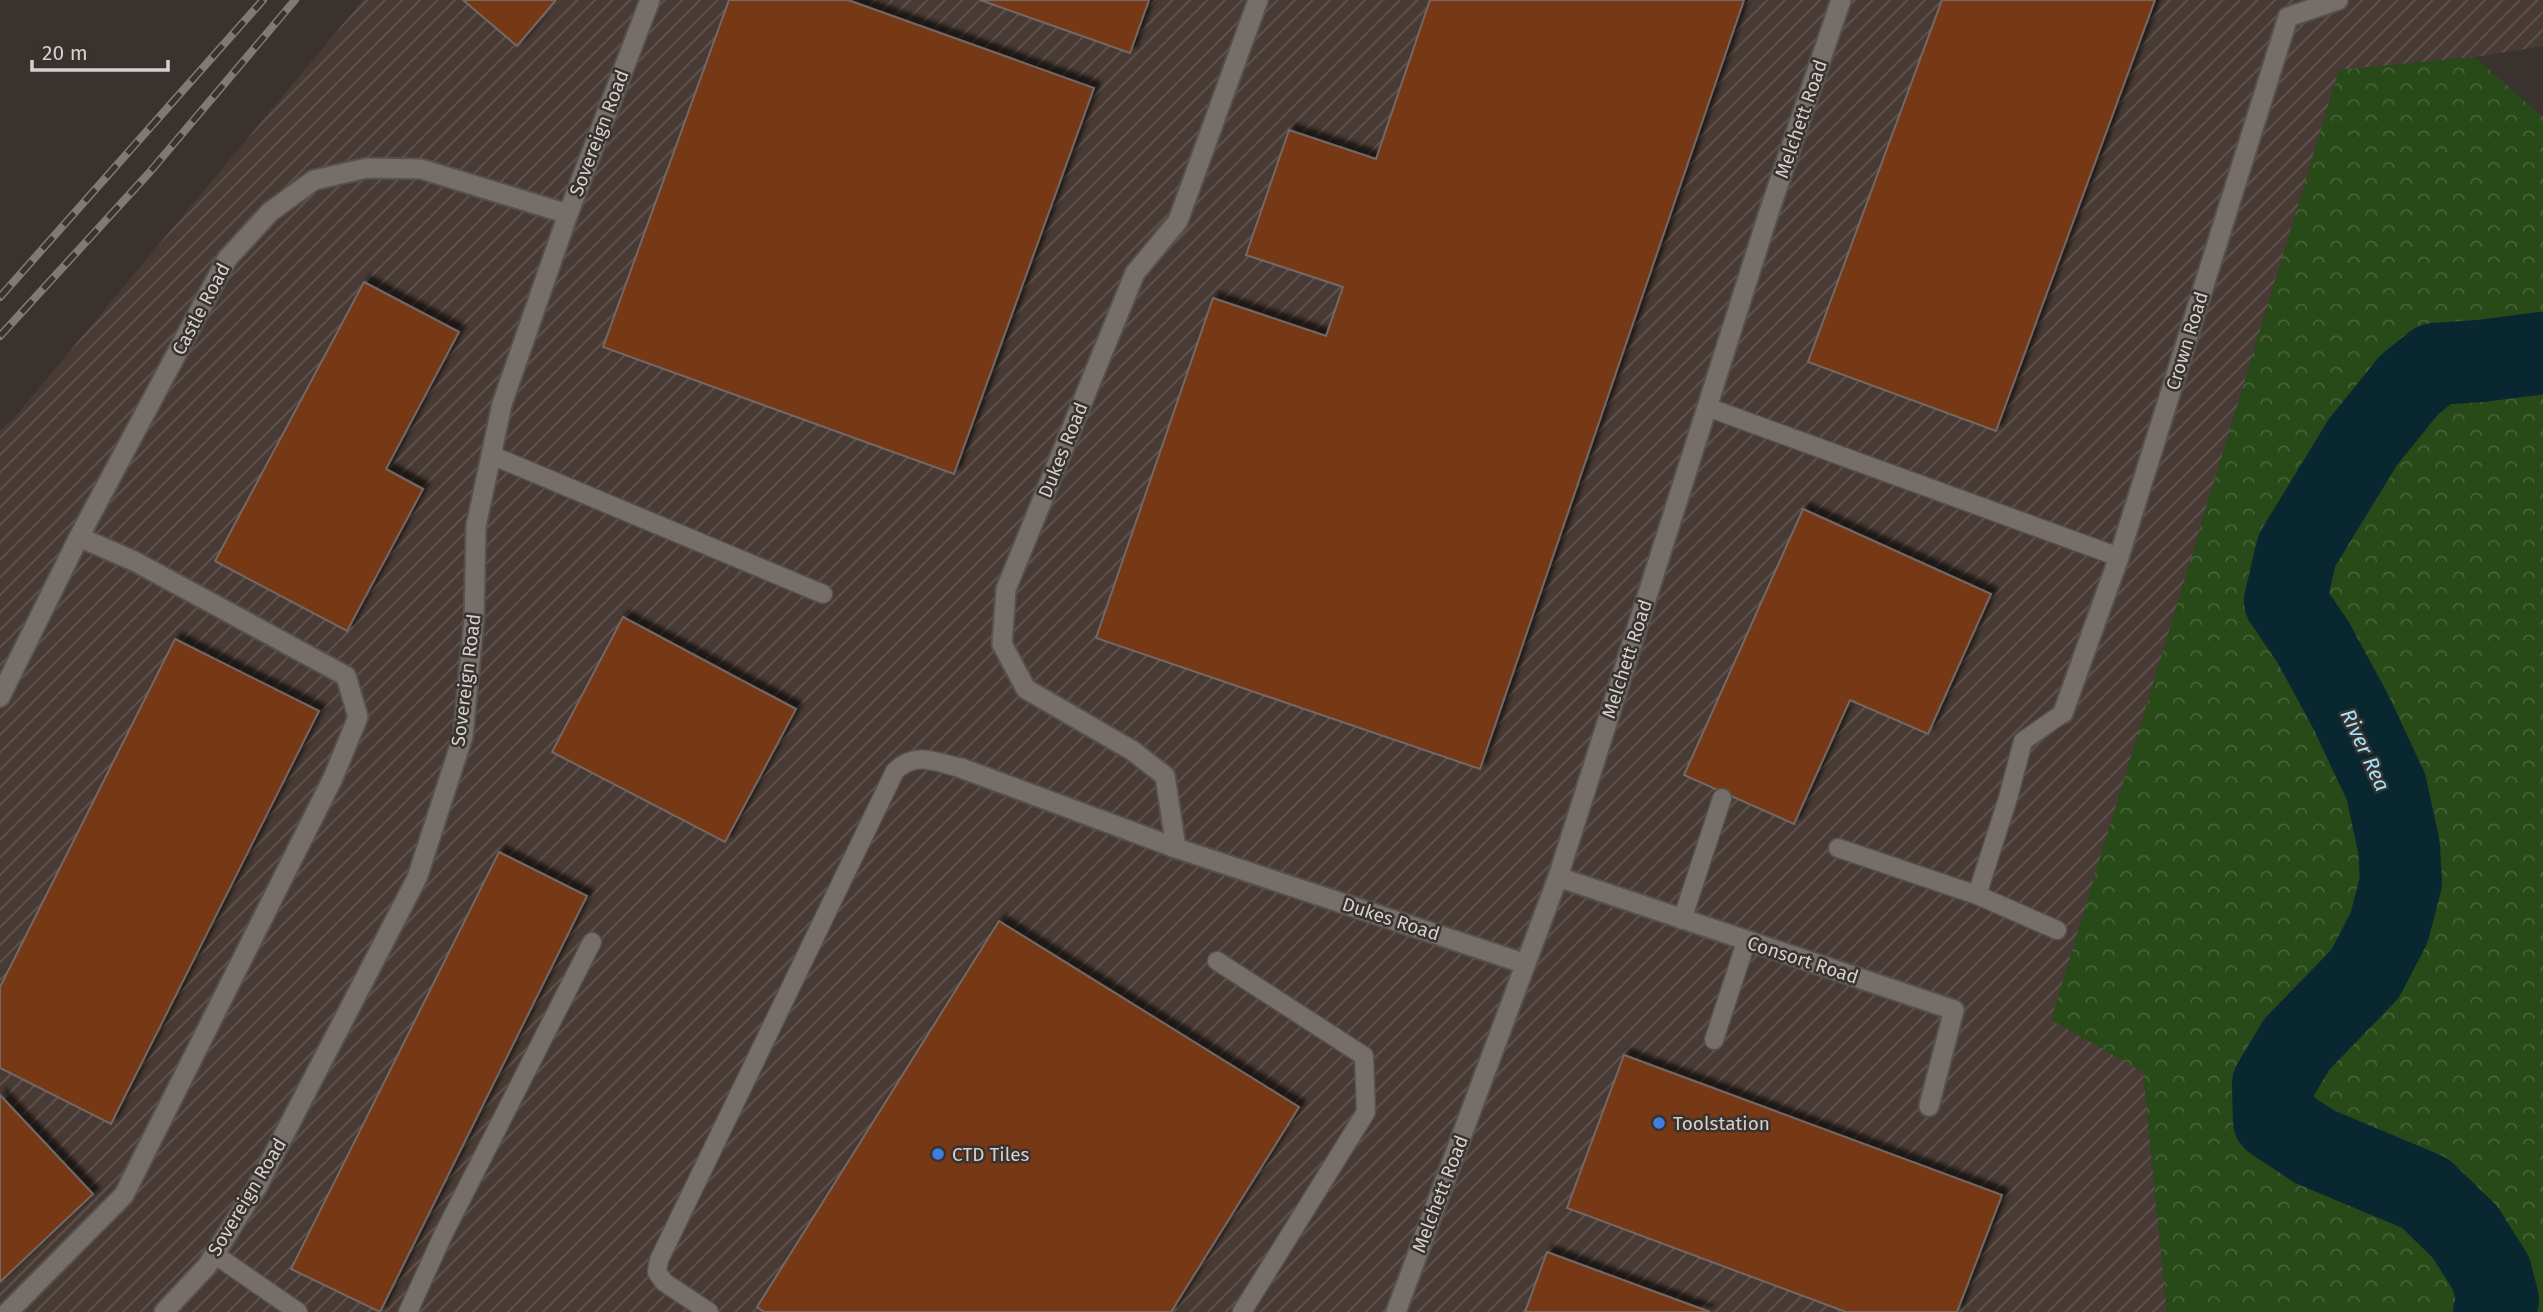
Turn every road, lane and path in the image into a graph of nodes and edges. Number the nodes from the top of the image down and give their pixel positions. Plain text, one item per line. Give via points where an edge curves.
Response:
1 (650, 0) edge
2 (1258, 0) edge
3 (1841, 0) edge
4 (2338, 0) edge
5 (2293, 8) edge
6 (568, 214) junction
7 (1707, 407) junction
8 (491, 455) junction
9 (79, 537) junction
10 (2119, 556) junction
11 (822, 594) dead end
12 (0, 697) edge
13 (2063, 713) joint
14 (961, 768) joint
15 (1722, 799) dead end
16 (1177, 848) junction
17 (1838, 848) dead end
18 (1558, 877) junction
19 (1977, 895) junction
20 (1682, 920) junction
21 (2057, 930) dead end
22 (592, 942) dead end
23 (1746, 942) junction
24 (1217, 961) dead end
25 (1526, 964) junction
26 (1714, 1040) dead end
27 (1929, 1106) dead end
28 (214, 1254) junction
29 (8, 1312) edge
30 (164, 1312) edge
31 (298, 1312) edge
32 (408, 1312) edge
33 (709, 1312) edge
34 (1242, 1312) edge
35 (1396, 1312) edge

1 - 6 street, Sovereign Road
2 - 16 street, Dukes Road via 1178,221 1135,273 1006,589 1002,644 1026,689 1133,751 1165,776
3 - 7 street, Melchett Road
4 - 5 street, Crown Road
5 - 10 street, Crown Road
6 - 8 street, Sovereign Road via 502,404
6 - 9 street, Castle Road via 421,169 367,168 314,180 270,212 227,259
7 - 10 lane
7 - 18 street, Melchett Road
8 - 11 lane
8 - 28 street, Sovereign Road via 476,526 474,619 463,736 417,878 257,1187
9 - 12 street, Castle Road
9 - 29 street via 134,561 346,676 358,717 333,778 124,1195
10 - 13 street, Crown Road
13 - 19 lane via 2023,741
14 - 16 street, Dukes Road
14 - 33 lane via 921,758 905,761 895,771 659,1260 657,1272 664,1282
15 - 20 lane
16 - 25 street, Dukes Road
17 - 19 lane
18 - 20 street, Consort Road
18 - 25 street, Melchett Road
19 - 21 lane
20 - 23 street, Consort Road
22 - 32 lane
23 - 26 lane
23 - 27 street, Consort Road via 1954,1010
24 - 34 lane via 1364,1056 1366,1112
25 - 35 street, Melchett Road
28 - 30 street, Sovereign Road
28 - 31 lane

